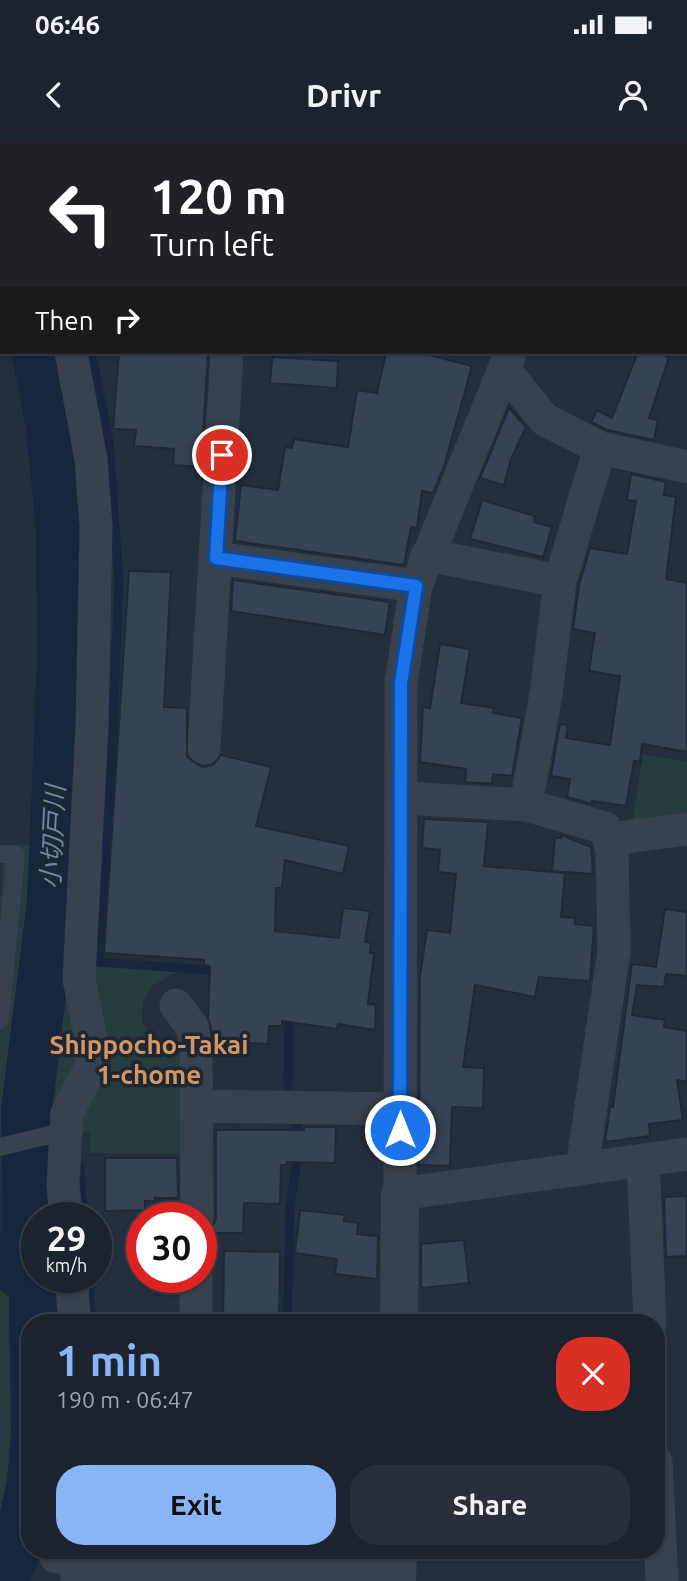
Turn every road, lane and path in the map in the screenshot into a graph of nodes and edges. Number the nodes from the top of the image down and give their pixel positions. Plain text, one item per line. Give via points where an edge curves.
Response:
1 (71, 354) edge
2 (228, 354) edge
3 (501, 359) edge
4 (600, 448) junction
5 (687, 467) edge
6 (427, 555) junction
7 (216, 558) junction
8 (560, 581) junction
9 (416, 586) junction
10 (204, 748) dead end
11 (402, 798) junction
12 (526, 805) junction
13 (687, 829) edge
14 (609, 839) junction
15 (0, 854) edge
16 (176, 1004) dead end
17 (0, 1020) edge
18 (197, 1107) junction
19 (400, 1109) junction
20 (63, 1131) junction
21 (0, 1147) edge
22 (687, 1154) edge
23 (643, 1160) junction
24 (582, 1168) junction
25 (400, 1194) junction
26 (65, 1202) edge
27 (197, 1202) edge
28 (72, 1293) edge
29 (197, 1293) edge
30 (74, 1314) edge
31 (196, 1314) edge
32 (399, 1314) edge
33 (650, 1314) edge
34 (661, 1559) edge
35 (64, 1560) edge
36 (196, 1568) edge
37 (397, 1569) edge
38 (662, 1581) edge

1 - 20 street via 91,459 96,527 79,979 93,1050 89,1071 67,1112
2 - 7 street
3 - 4 street via 544,419
3 - 6 street
4 - 5 street
4 - 8 street
6 - 8 street
6 - 9 street
7 - 9 street
7 - 10 street
8 - 12 street
9 - 11 street via 401,683
11 - 12 street
11 - 19 street
12 - 14 street via 604,828
13 - 14 street
14 - 24 street via 614,951
15 - 17 lane via 16,855
16 - 18 street via 192,1027
18 - 19 street
18 - 27 street
19 - 25 street
20 - 21 lane
20 - 26 street
22 - 23 street
23 - 24 street
23 - 33 street
24 - 25 street
25 - 32 street
28 - 30 street
29 - 31 street
34 - 38 street
35 - 36 street
36 - 37 street

